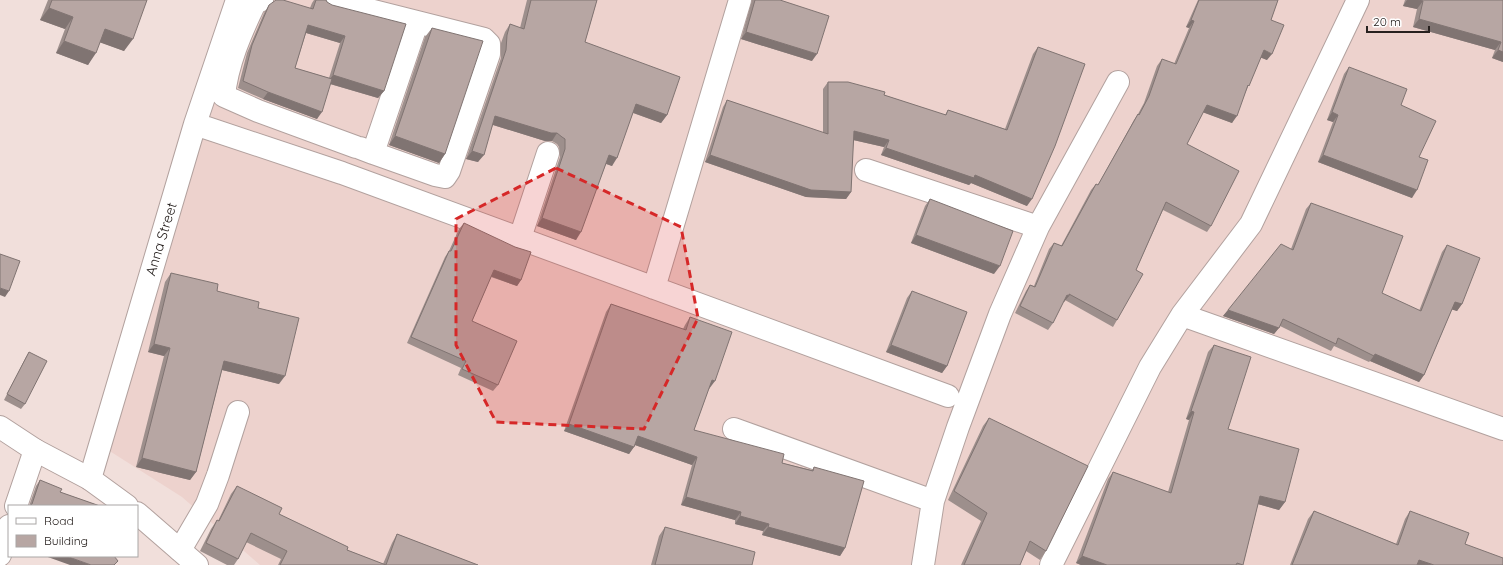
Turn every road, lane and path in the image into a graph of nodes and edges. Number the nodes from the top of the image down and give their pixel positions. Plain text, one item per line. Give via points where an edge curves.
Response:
1 (237, 0) edge
2 (262, 0) edge
3 (330, 0) edge
4 (740, 0) edge
5 (1358, 0) edge
6 (417, 23) junction
7 (1118, 82) dead end
8 (195, 124) junction
9 (364, 150) junction
10 (548, 153) dead end
11 (866, 170) dead end
12 (348, 174) junction
13 (1038, 227) junction
14 (520, 238) junction
15 (654, 288) junction
16 (1182, 315) junction
17 (948, 396) dead end
18 (238, 412) dead end
19 (0, 428) edge
20 (734, 429) dead end
21 (1503, 429) edge
22 (35, 450) junction
23 (90, 479) junction
24 (933, 501) junction
25 (16, 505) edge
26 (126, 505) edge
27 (138, 514) edge
28 (8, 529) edge
29 (180, 550) junction
30 (0, 555) edge
31 (197, 565) edge
32 (923, 565) edge
33 (1051, 565) edge

1 - 8 street, Anna Street
2 - 9 street via 255,3 242,30 224,96 258,112
3 - 6 street
4 - 15 street
5 - 16 street via 1251,224
6 - 9 street
6 - 9 street via 484,39 489,44 488,54 449,171 445,177 435,175
7 - 13 street
8 - 12 street
8 - 23 street, Anna Street
9 - 12 street
10 - 14 street
11 - 13 street
12 - 14 street
13 - 24 street via 1000,314
14 - 15 street
15 - 17 street
16 - 21 street
16 - 33 street via 1150,367
18 - 29 street via 207,504
19 - 22 street
20 - 24 street
22 - 23 street
22 - 25 street
23 - 26 street
24 - 32 street
27 - 29 street
28 - 30 street
29 - 31 street

